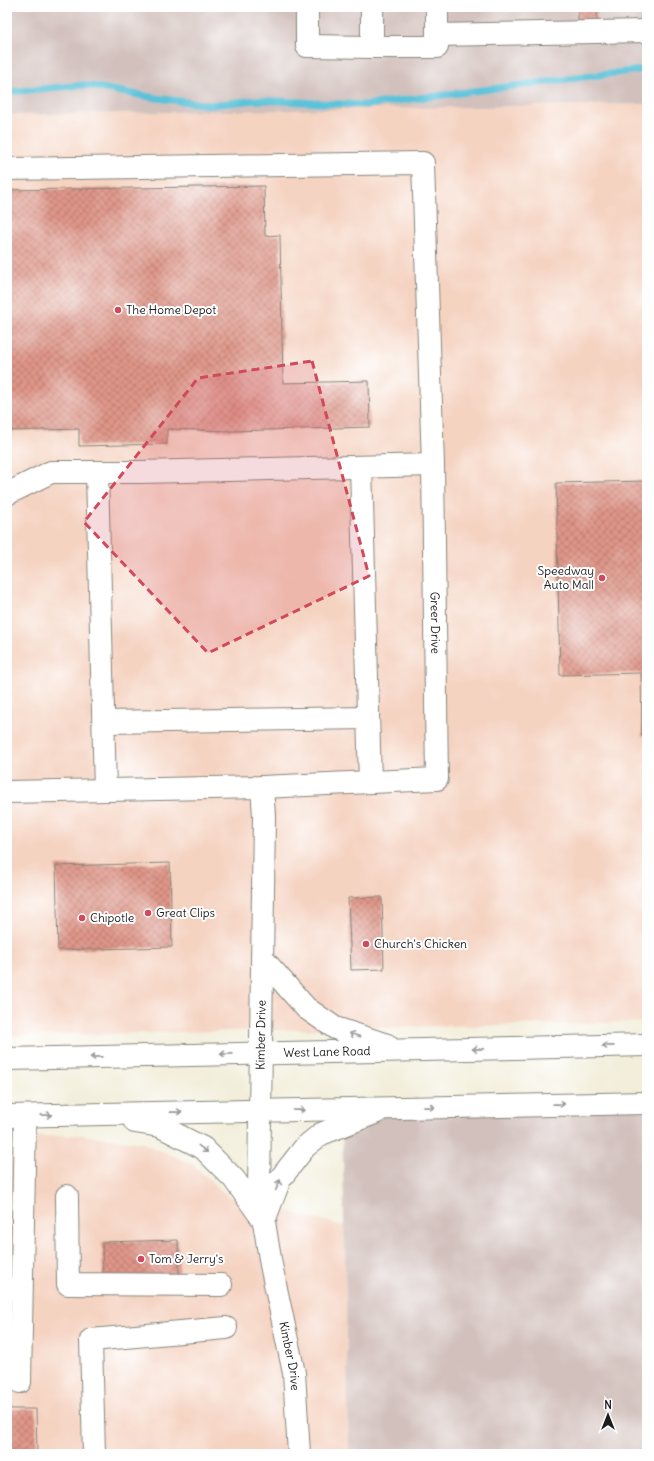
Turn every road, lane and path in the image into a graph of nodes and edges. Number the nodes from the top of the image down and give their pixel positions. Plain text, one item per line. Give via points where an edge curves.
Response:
1 (307, 7) edge
2 (372, 7) edge
3 (437, 7) edge
4 (647, 31) edge
5 (437, 35) junction
6 (372, 47) junction
7 (7, 169) edge
8 (433, 466) junction
9 (361, 467) junction
10 (97, 472) junction
11 (7, 494) edge
12 (368, 718) junction
13 (104, 722) junction
14 (370, 782) junction
15 (262, 787) junction
16 (106, 790) junction
17 (7, 792) edge
18 (262, 958) junction
19 (647, 1045) edge
20 (405, 1051) junction
21 (261, 1053) junction
22 (7, 1059) edge
23 (647, 1103) edge
24 (386, 1108) junction
25 (260, 1110) junction
26 (87, 1114) junction
27 (16, 1116) edge
28 (67, 1196) dead end
29 (264, 1221) junction
30 (14, 1271) edge
31 (221, 1285) dead end
32 (226, 1328) dead end
33 (20, 1382) dead end
34 (94, 1454) edge
35 (299, 1454) edge

1 - 6 main road via 307,46
2 - 6 main road
3 - 5 main road
4 - 5 main road
5 - 6 main road via 437,47
7 - 8 main road, Greer Drive via 424,163
8 - 9 main road
8 - 14 main road, Greer Drive via 437,780
9 - 10 main road
9 - 12 main road
10 - 11 main road via 51,472
10 - 13 main road
12 - 13 main road
12 - 14 main road
13 - 16 main road
14 - 15 main road
15 - 16 main road
15 - 18 main road, Kimber Drive
16 - 17 main road
20 -> 18 main road via 335,1028 306,1008
18 - 21 main road, Kimber Drive
19 -> 20 main road, West Lane Road
20 - 21 main road, West Lane Road
21 -> 22 main road, West Lane Road
21 - 25 main road, Kimber Drive
24 -> 23 main road
25 -> 24 main road
29 -> 24 main road via 280,1179 305,1147 321,1134
26 -> 25 main road
25 - 29 main road, Kimber Drive via 258,1191
27 -> 26 main road
26 -> 29 main road via 160,1126 203,1148 234,1179
27 - 30 main road
28 - 31 main road via 68,1284
29 - 35 main road, Kimber Drive via 294,1373
30 - 33 main road
32 - 34 main road via 91,1340

